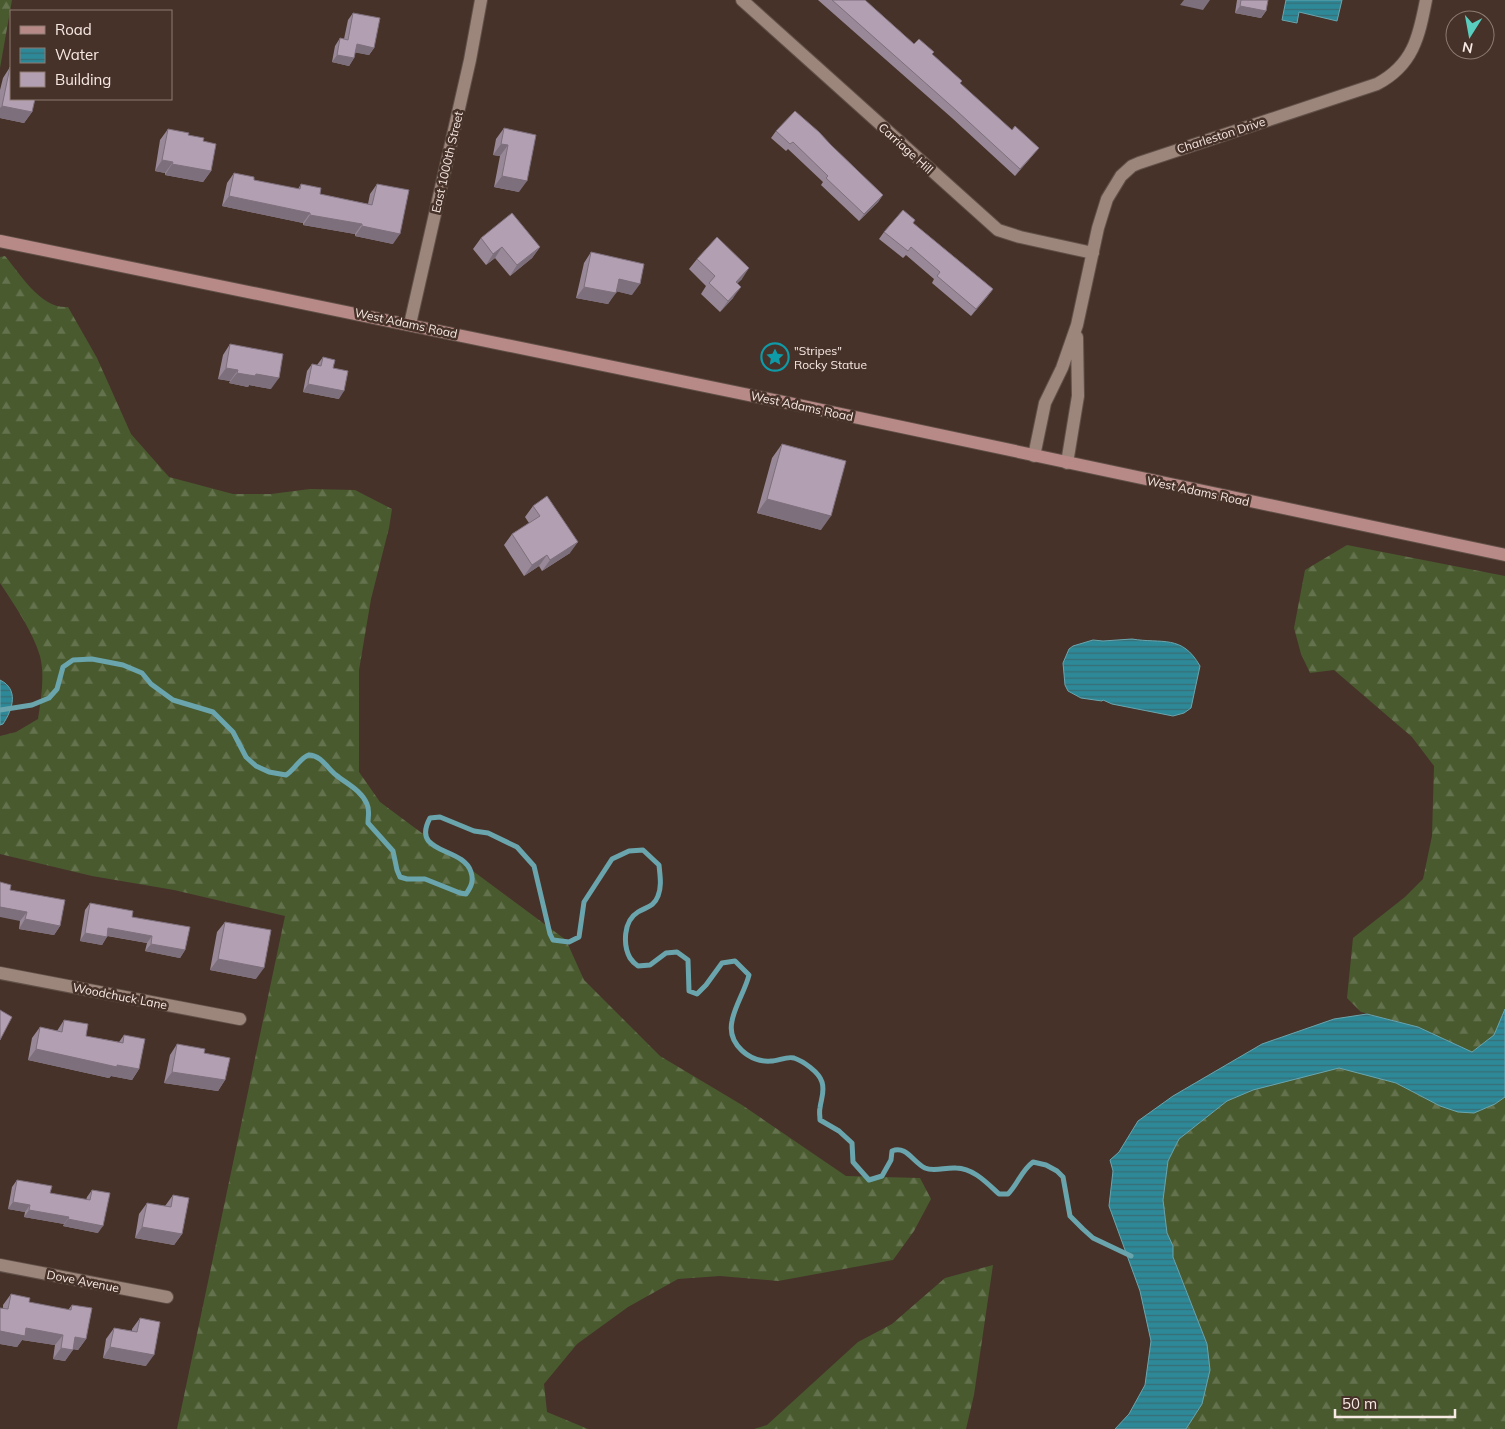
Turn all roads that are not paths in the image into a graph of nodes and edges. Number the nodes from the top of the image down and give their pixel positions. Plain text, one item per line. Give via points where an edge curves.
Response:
1 (481, 0) edge
2 (742, 0) edge
3 (1426, 0) edge
4 (0, 241) edge
5 (1093, 253) junction
6 (410, 324) junction
7 (1077, 325) junction
8 (1034, 456) junction
9 (1067, 463) junction
10 (1505, 556) edge
11 (0, 973) edge
12 (240, 1019) dead end
13 (0, 1265) edge
14 (167, 1297) dead end

1 - 6 street, East 1000th Street
2 - 5 street, Carriage Hill via 998,230
3 - 5 street, Charleston Drive via 1412,51 1403,64 1377,84 1132,166 1121,176 1107,199
4 - 6 street, West Adams Road
5 - 7 street, Charleston Drive
6 - 8 street, West Adams Road
7 - 8 street, Charleston Drive via 1045,403
7 - 9 street, Charleston Drive via 1078,396
8 - 9 street, West Adams Road
9 - 10 street, West Adams Road
11 - 12 street, Woodchuck Lane
13 - 14 street, Dove Avenue

